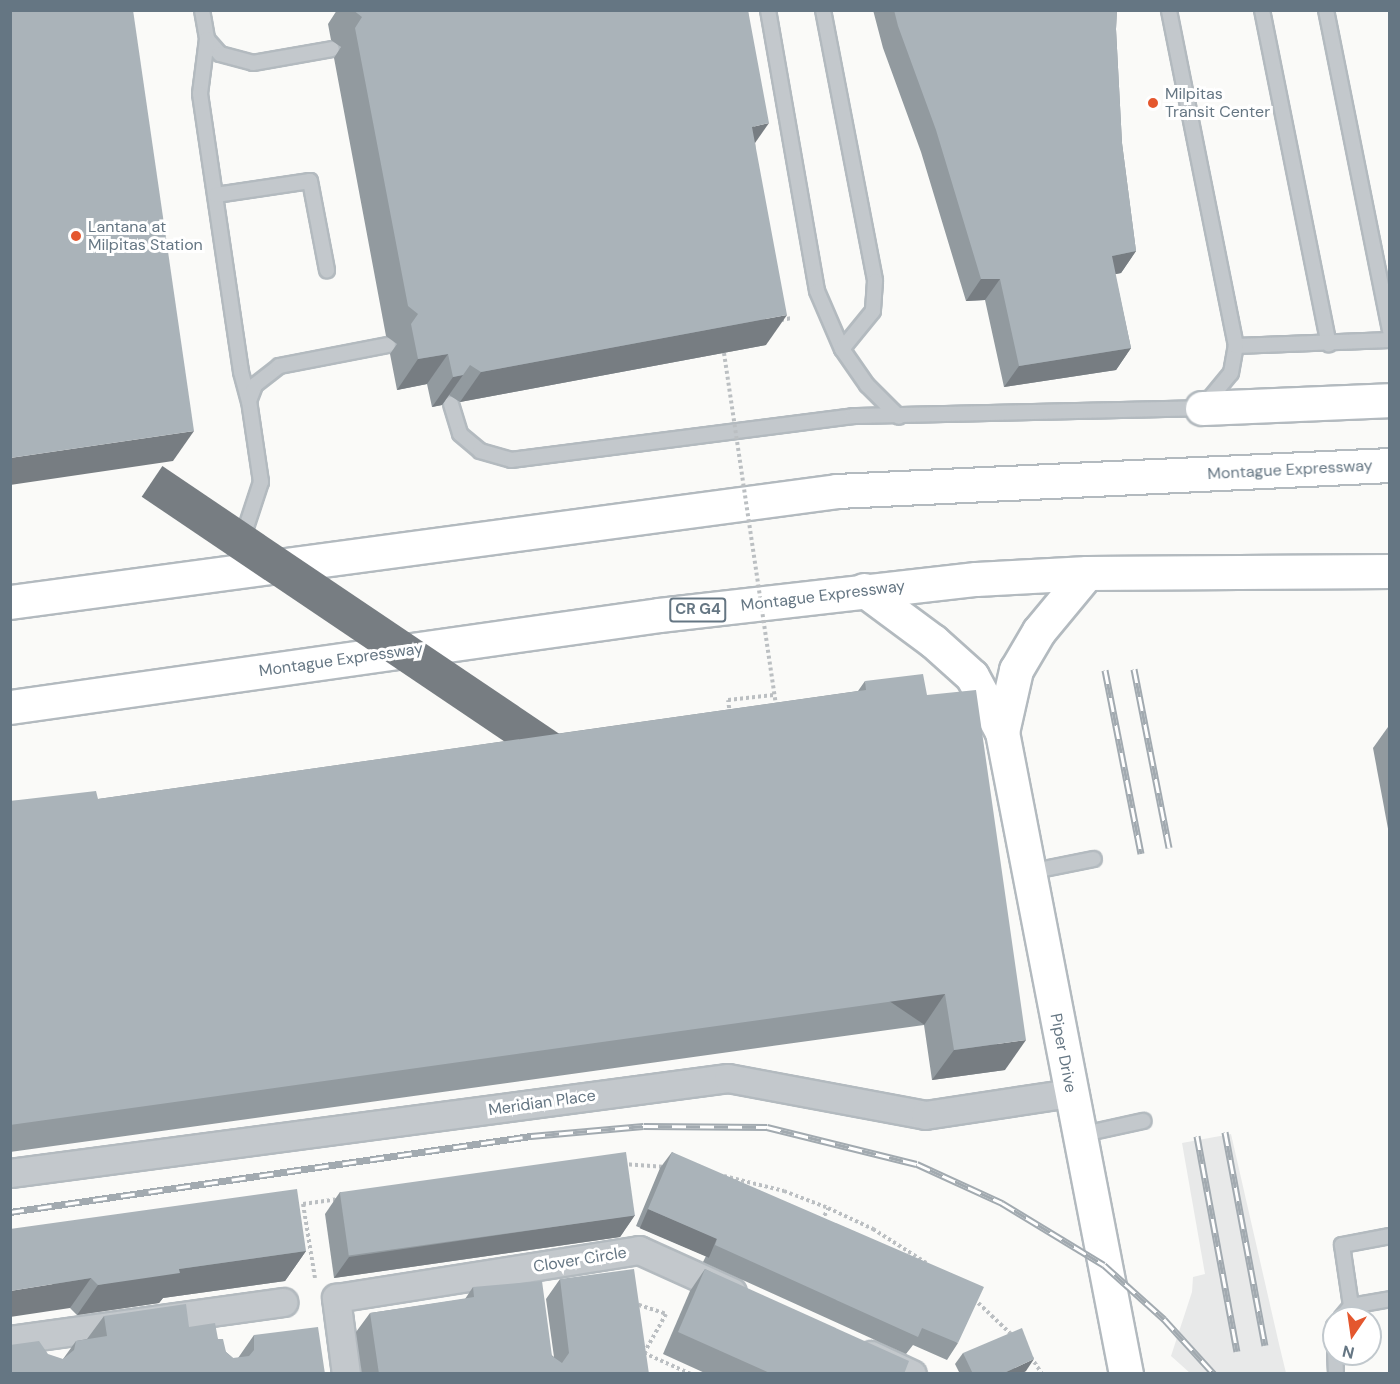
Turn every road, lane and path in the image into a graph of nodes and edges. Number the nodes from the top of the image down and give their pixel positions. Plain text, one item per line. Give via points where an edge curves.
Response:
1 (202, 10) edge
2 (768, 10) edge
3 (823, 10) edge
4 (1169, 10) edge
5 (1262, 10) edge
6 (1326, 10) edge
7 (207, 39) junction
8 (332, 49) dead end
9 (216, 195) junction
10 (327, 270) dead end
11 (792, 318) dead end
12 (772, 322) edge
13 (1389, 331) edge
14 (1389, 340) edge
15 (722, 342) edge
16 (1329, 344) junction
17 (388, 345) dead end
18 (1236, 346) junction
19 (842, 349) junction
20 (1389, 400) edge
21 (249, 401) junction
22 (451, 404) edge
23 (1202, 408) junction
24 (899, 417) junction
25 (1389, 465) edge
26 (1389, 571) edge
27 (231, 572) junction
28 (1087, 573) junction
29 (864, 590) junction
30 (10, 602) edge
31 (774, 695) junction
32 (10, 707) edge
33 (764, 712) edge
34 (741, 714) edge
35 (1002, 732) junction
36 (1094, 859) dead end
37 (1029, 872) junction
38 (1071, 1094) junction
39 (1143, 1121) dead end
40 (1079, 1135) junction
41 (618, 1164) edge
42 (10, 1173) edge
43 (619, 1175) edge
44 (828, 1208) dead end
45 (819, 1229) edge
46 (1389, 1236) edge
47 (1389, 1299) edge
48 (751, 1301) edge
49 (283, 1302) dead end
50 (624, 1302) edge
51 (1351, 1306) joint
52 (212, 1311) junction
53 (22, 1338) edge
54 (215, 1342) edge
55 (847, 1344) edge
56 (644, 1353) junction
57 (644, 1363) edge
58 (38, 1364) edge
59 (346, 1374) edge
60 (691, 1374) edge
61 (912, 1374) edge
62 (1126, 1374) edge

1 - 7 lane
2 - 19 lane via 818,291
3 - 19 lane via 875,280 873,311
4 - 18 lane
5 - 16 lane
6 - 13 lane
7 - 8 lane via 220,54 253,63
7 - 9 lane via 200,94
9 - 10 lane via 310,181
9 - 21 lane via 241,372
11 - 12 path
14 - 16 lane
15 - 31 path, bridge
16 - 18 lane
17 - 21 lane via 279,366 255,385
18 - 23 lane via 1231,373
19 - 24 lane via 867,385
20 - 23 main road
21 - 27 lane via 261,482
22 - 24 lane via 460,434 480,451 511,460 791,421
23 - 24 lane
25 - 27 main road, Montague Expressway via 837,491
26 - 28 main road, Montague Expressway / CR G4
27 - 30 main road, Montague Expressway
28 - 29 main road, Montague Expressway / CR G4
28 - 35 main road, Piper Drive via 1039,631 1016,670
29 - 32 main road, Montague Expressway / CR G4 via 659,615
29 - 35 main road, Piper Drive via 933,641 972,676
31 - 33 path, bridge via 775,708 784,707
31 - 34 path via 728,700 730,714
35 - 37 main road, Piper Drive
36 - 37 lane
37 - 38 main road, Piper Drive
38 - 40 main road, Piper Drive
38 - 42 street, Meridian Place via 925,1115 728,1078
39 - 40 lane
40 - 62 main road, Piper Drive
41 - 43 path
44 - 45 path
46 - 51 lane via 1341,1245
47 - 51 lane
48 - 59 street, Clover Circle via 639,1250 534,1273 336,1298
49 - 52 street
50 - 56 path via 642,1304 666,1314
52 - 53 street
52 - 54 street
53 - 58 street
55 - 61 street
56 - 57 path
56 - 60 path

